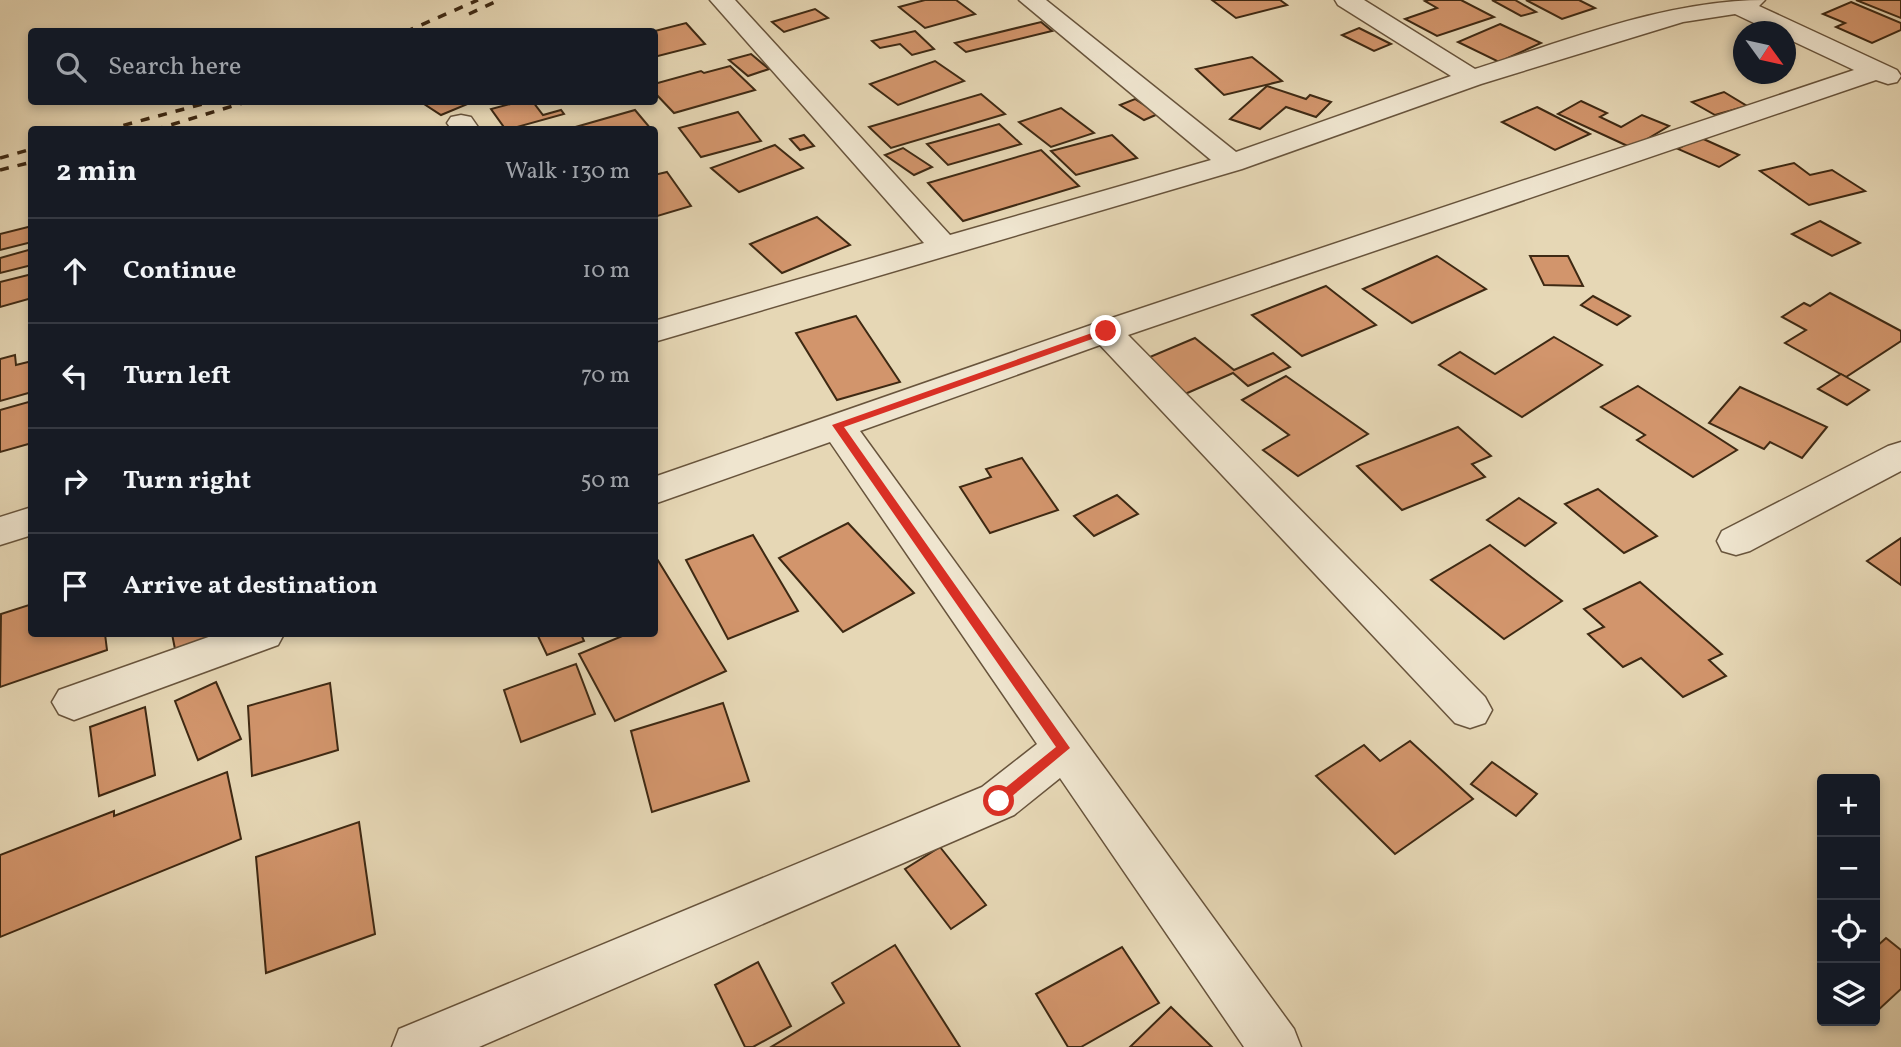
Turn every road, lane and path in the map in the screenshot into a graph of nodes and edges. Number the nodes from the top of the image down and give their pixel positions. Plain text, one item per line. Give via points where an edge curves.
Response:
1 (722, 0) edge
2 (1031, 0) edge
3 (1347, 0) edge
4 (1650, 0) edge
5 (1746, 3) edge
6 (1680, 15) junction
7 (1889, 76) edge
8 (1472, 78) junction
9 (1232, 163) junction
10 (945, 248) junction
11 (658, 331) edge
12 (1106, 331) junction
13 (837, 425) junction
14 (1896, 463) edge
15 (658, 490) edge
16 (28, 522) edge
17 (0, 531) edge
18 (1736, 541) dead end
19 (255, 637) edge
20 (74, 702) dead end
21 (1470, 710) dead end
22 (1064, 748) junction
23 (418, 1047) edge
24 (1275, 1047) edge

1 - 10 street
2 - 9 street
3 - 8 street
4 - 6 street
5 - 6 street
5 - 7 street
6 - 8 street
7 - 12 street
8 - 9 street
9 - 10 street
10 - 11 street
12 - 13 street
12 - 21 street
13 - 15 street
13 - 22 street
14 - 18 street
16 - 17 street
19 - 20 street
22 - 23 street via 999,801
22 - 24 street

